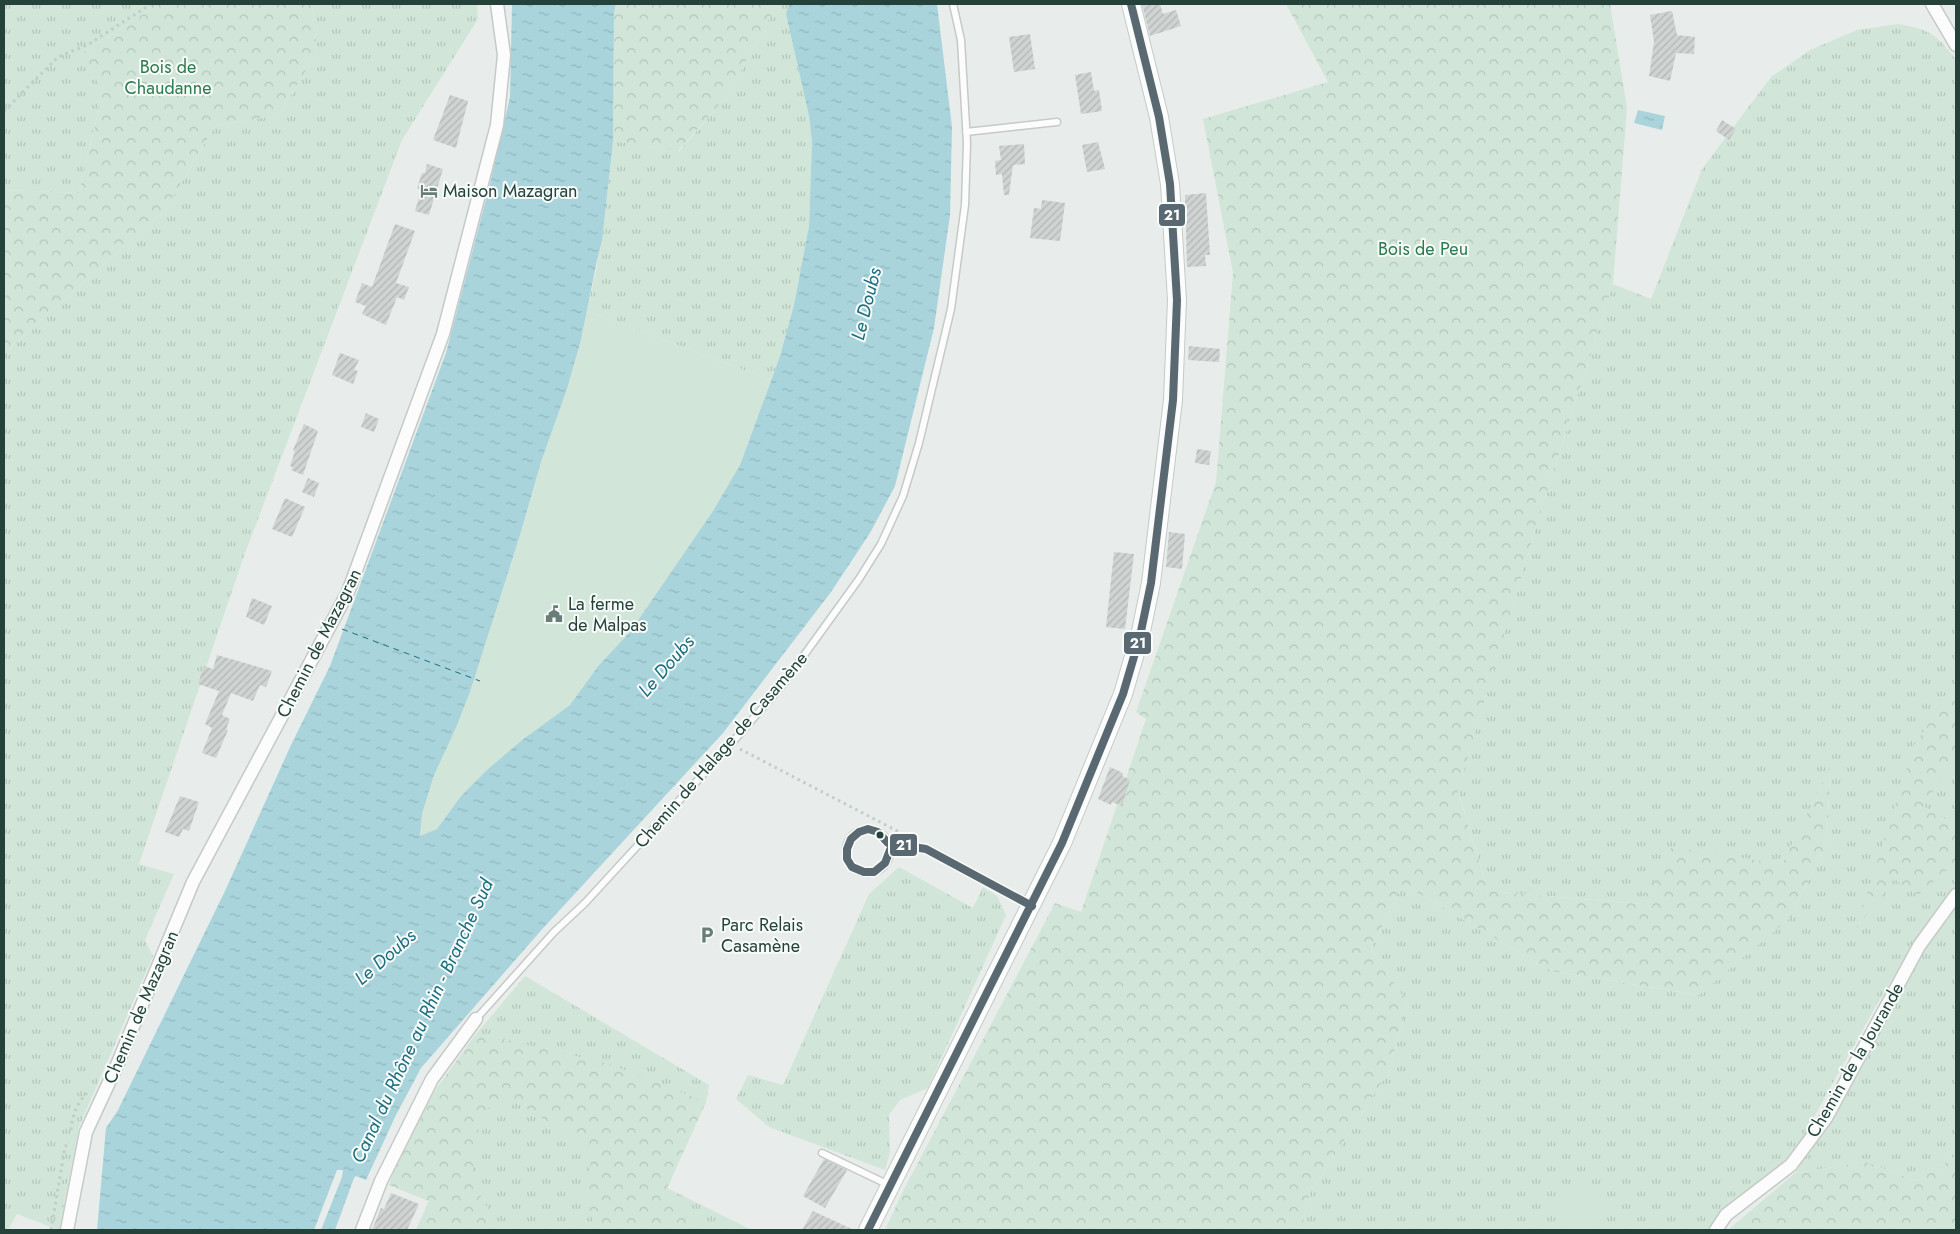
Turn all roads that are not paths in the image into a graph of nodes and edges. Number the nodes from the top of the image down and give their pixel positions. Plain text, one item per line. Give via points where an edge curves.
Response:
1 (497, 4) edge
2 (952, 4) edge
3 (1131, 4) edge
4 (1932, 4) edge
5 (1956, 45) edge
6 (1057, 122) dead end
7 (966, 132) junction
8 (888, 843) junction
9 (926, 849) junction
10 (890, 850) junction
11 (1956, 895) edge
12 (1032, 906) junction
13 (476, 1019) joint
14 (822, 1154) dead end
15 (890, 1186) junction
16 (67, 1230) edge
17 (362, 1230) edge
18 (868, 1230) edge
19 (1716, 1230) edge

1 - 16 street, Chemin de Mazagran via 504,56 497,125 443,334 348,592 194,882 86,1132
2 - 7 lane, Chemin de Halage de Casamène via 961,40
3 - 12 main road via 1159,117 1170,184 1177,300 1174,400 1151,583 1140,636 1123,694 1073,820
4 - 5 street
6 - 7 lane
7 - 13 lane, Chemin de Halage de Casamène via 965,205 951,309 903,496 881,544 784,683
8 - 9 lane
8 - 10 lane
8 - 10 lane via 879,832 866,829 853,835 846,854 852,866 866,873 880,869
9 - 10 lane
9 - 12 lane
11 - 19 street, Chemin de la Jourande via 1919,946 1826,1118 1791,1165 1726,1215
12 - 15 main road via 905,1144
13 - 17 street, Chemin de Halage de Casamène via 432,1079 381,1181
14 - 15 lane
15 - 18 main road

